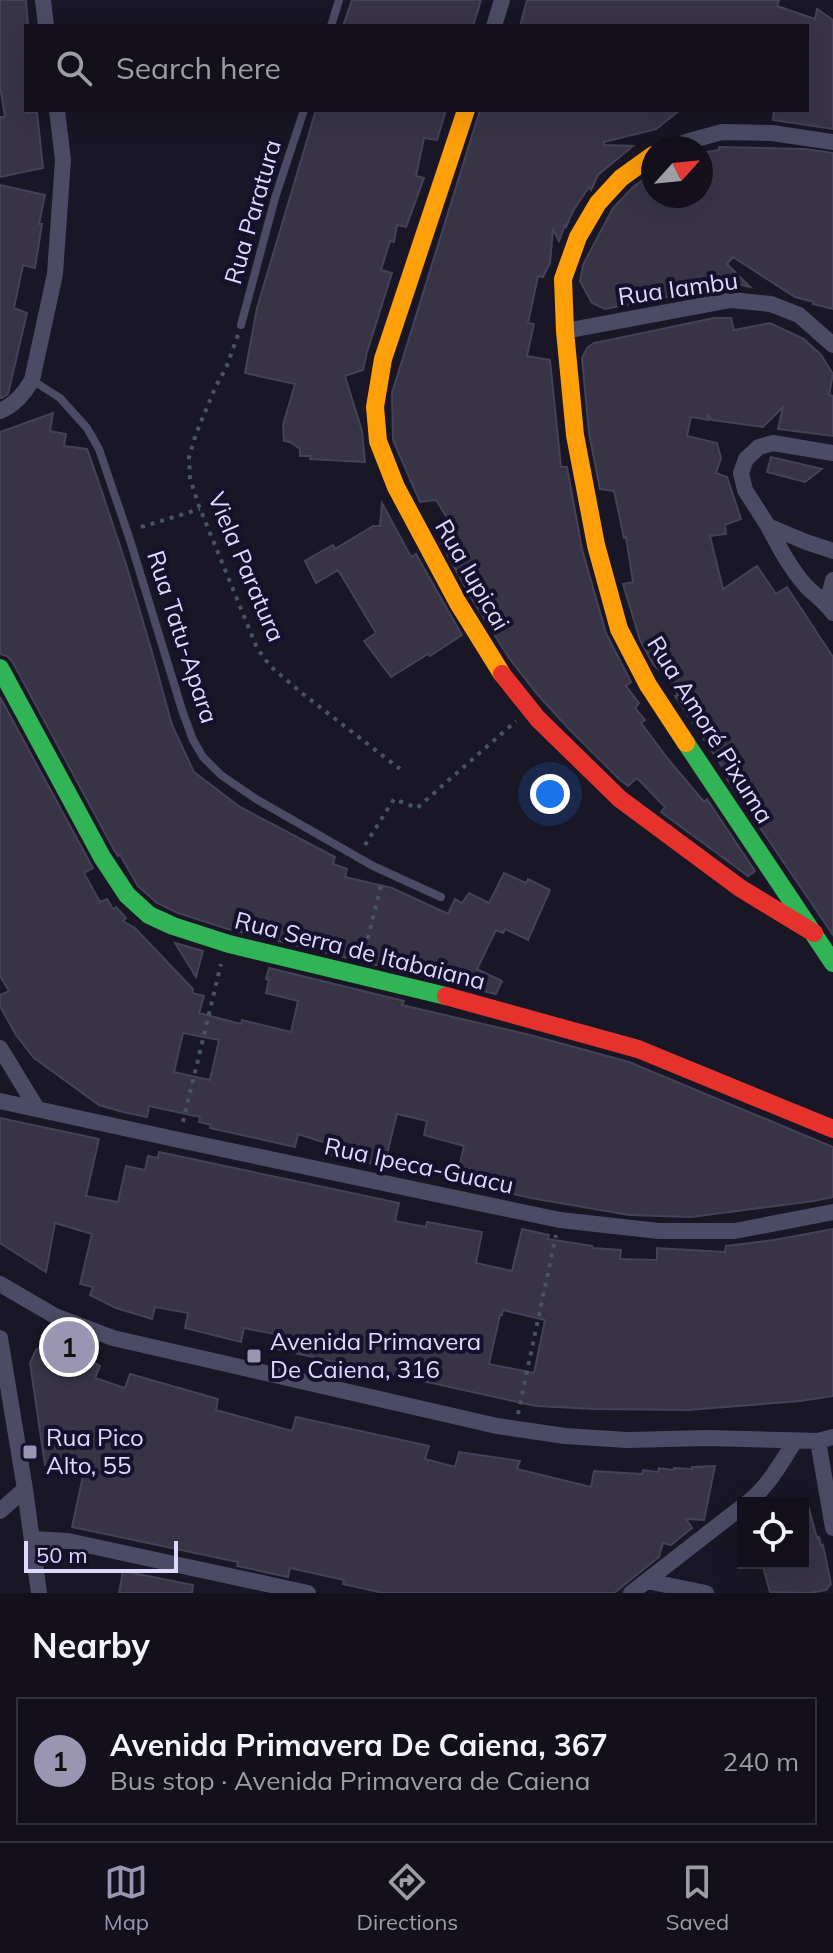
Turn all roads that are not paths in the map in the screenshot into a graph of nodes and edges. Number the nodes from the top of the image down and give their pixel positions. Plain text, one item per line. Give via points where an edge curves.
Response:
1 (43, 0) edge
2 (339, 0) edge
3 (502, 0) edge
4 (46, 24) edge
5 (332, 24) edge
6 (495, 24) edge
7 (57, 112) edge
8 (303, 112) edge
9 (465, 112) edge
10 (707, 136) edge
11 (833, 142) edge
12 (641, 164) edge
13 (241, 325) road end
14 (565, 331) junction
15 (833, 345) edge
16 (32, 380) junction
17 (0, 411) edge
18 (833, 453) edge
19 (768, 526) junction
20 (833, 551) edge
21 (833, 580) edge
22 (830, 609) edge
23 (0, 668) edge
24 (441, 897) dead end
25 (814, 933) junction
26 (833, 963) edge
27 (0, 1048) edge
28 (0, 1101) edge
29 (36, 1107) junction
30 (833, 1129) edge
31 (833, 1212) edge
32 (0, 1284) edge
33 (0, 1338) edge
34 (826, 1439) edge
35 (795, 1441) junction
36 (25, 1489) junction
37 (755, 1497) edge
38 (0, 1511) edge
39 (737, 1511) edge
40 (833, 1528) edge
41 (32, 1539) junction
42 (647, 1581) junction
43 (39, 1593) edge
44 (308, 1593) edge
45 (631, 1593) edge
46 (706, 1593) edge

1 - 4 street
2 - 5 lane
3 - 6 street
7 - 16 street via 63,160 55,274
8 - 13 lane, Rua Paratura
9 - 25 street, Rua Iupicai via 383,359 375,407 378,441 404,503 458,603 529,709 620,799 740,888
10 - 11 street via 772,133
12 - 14 street, Rua Amoré Pixuma via 598,203 578,237 563,279
14 - 15 street, Rua Iambu via 731,300 771,304 799,315
14 - 25 street, Rua Amoré Pixuma via 575,435 619,629 648,685
16 - 17 street via 23,395
16 - 24 lane, Rua Tatu-Apara via 60,398 99,449 182,710 203,757 256,799
18 - 19 street via 773,443 746,459 741,473 745,490
19 - 20 street
19 - 22 street via 788,563
21 - 22 street
23 - 30 street, Rua Serra de Itabaiana via 95,845 127,895 149,915 226,943 638,1049
25 - 26 street, Rua Amoré Pixuma
27 - 29 street
28 - 29 street, Rua Ipeca-Guacu
29 - 31 street, Rua Ipeca-Guacu via 560,1220 659,1231 735,1231
32 - 35 street via 55,1316 113,1338 451,1416 565,1436
33 - 36 street
34 - 35 street
34 - 40 street
35 - 37 street
36 - 38 street
36 - 41 street
39 - 42 street
41 - 43 street
41 - 44 street via 68,1541
42 - 45 street
42 - 46 street

